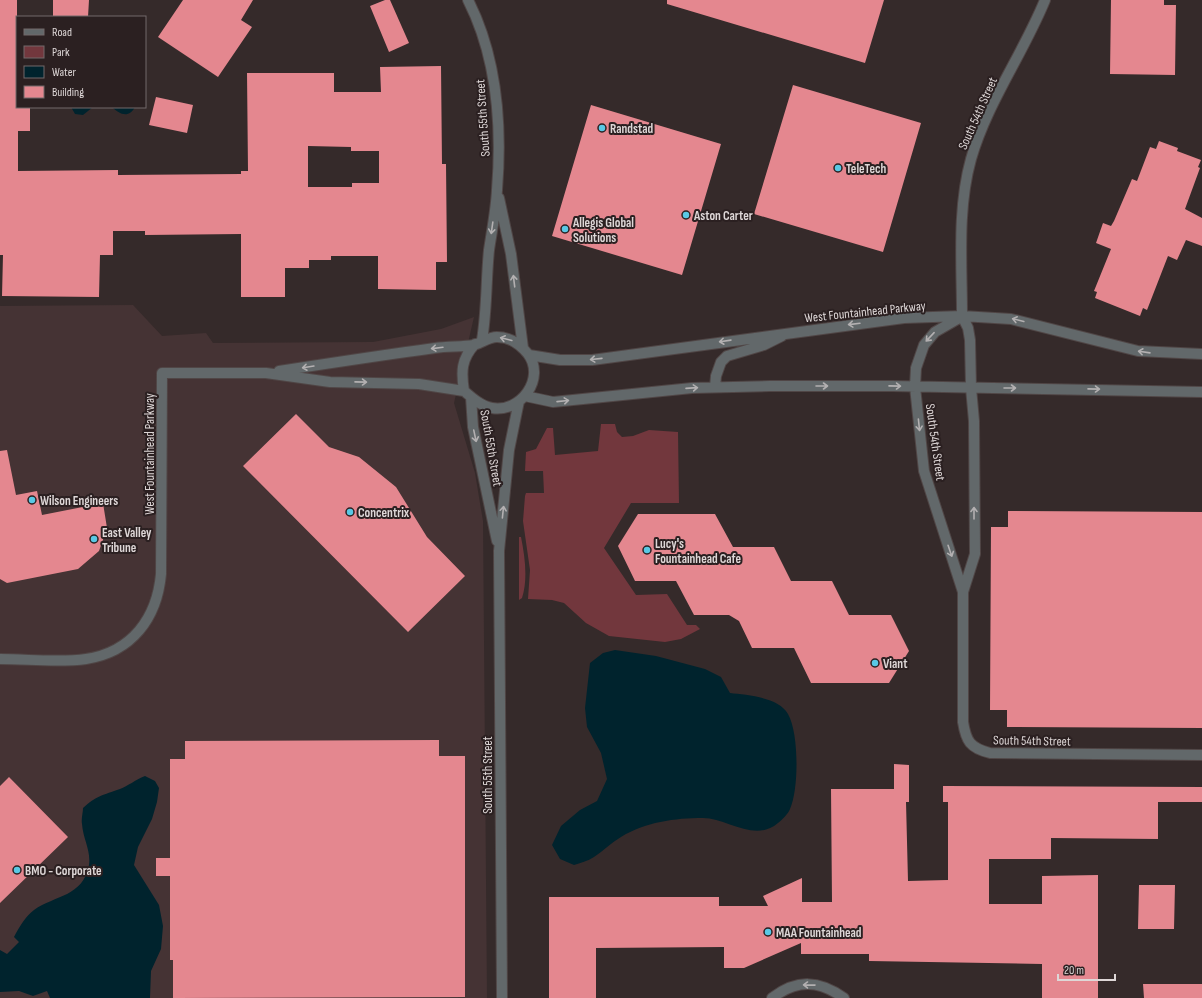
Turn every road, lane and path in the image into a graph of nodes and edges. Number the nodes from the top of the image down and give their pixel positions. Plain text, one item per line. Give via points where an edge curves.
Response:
1 (468, 0) edge
2 (1045, 0) edge
3 (498, 189) junction
4 (962, 316) junction
5 (791, 332) junction
6 (479, 342) junction
7 (526, 351) junction
8 (1202, 354) edge
9 (266, 373) junction
10 (715, 387) junction
11 (915, 387) junction
12 (971, 388) junction
13 (1202, 392) edge
14 (467, 394) junction
15 (522, 399) junction
16 (499, 551) junction
17 (963, 592) junction
18 (0, 659) edge
19 (1202, 756) edge
20 (502, 998) edge
21 (772, 998) edge
22 (844, 998) edge

1 - 3 street, South 55th Street via 483,37 495,92
2 - 4 street, South 54th Street via 985,120 971,159 962,210
3 -> 6 street, South 55th Street via 489,251 486,310
7 -> 3 street, South 55th Street
4 -> 5 street, West Fountainhead Parkway via 912,317
8 -> 4 street, West Fountainhead Parkway via 1138,351 1011,319
4 -> 11 street, South 54th Street via 928,338 918,360
4 - 12 street, South 54th Street via 970,340
5 -> 7 street, West Fountainhead Parkway via 592,360 560,360
5 - 10 street via 764,345 727,356 721,362
7 -> 6 street via 505,338 489,338
6 -> 9 street, West Fountainhead Parkway
6 - 14 street via 465,357 463,364 462,372
7 - 15 street via 533,376 529,390
9 -> 14 street, West Fountainhead Parkway via 330,382 419,384
9 - 18 street, West Fountainhead Parkway via 162,373 160,587 149,618 133,637 111,651 86,659
10 -> 11 street
15 -> 10 street via 553,402
11 - 12 street
11 -> 17 street, South 54th Street via 924,471
12 -> 13 street
17 -> 12 street, South 54th Street via 975,554 974,421
14 - 15 street via 484,406 493,408 512,406
14 -> 16 street, South 55th Street
16 -> 15 street, South 55th Street via 509,450
16 - 20 street, South 55th Street
17 - 19 street, South 54th Street via 963,722 969,742 978,750 990,754
22 -> 21 street via 820,985 807,984 782,990

